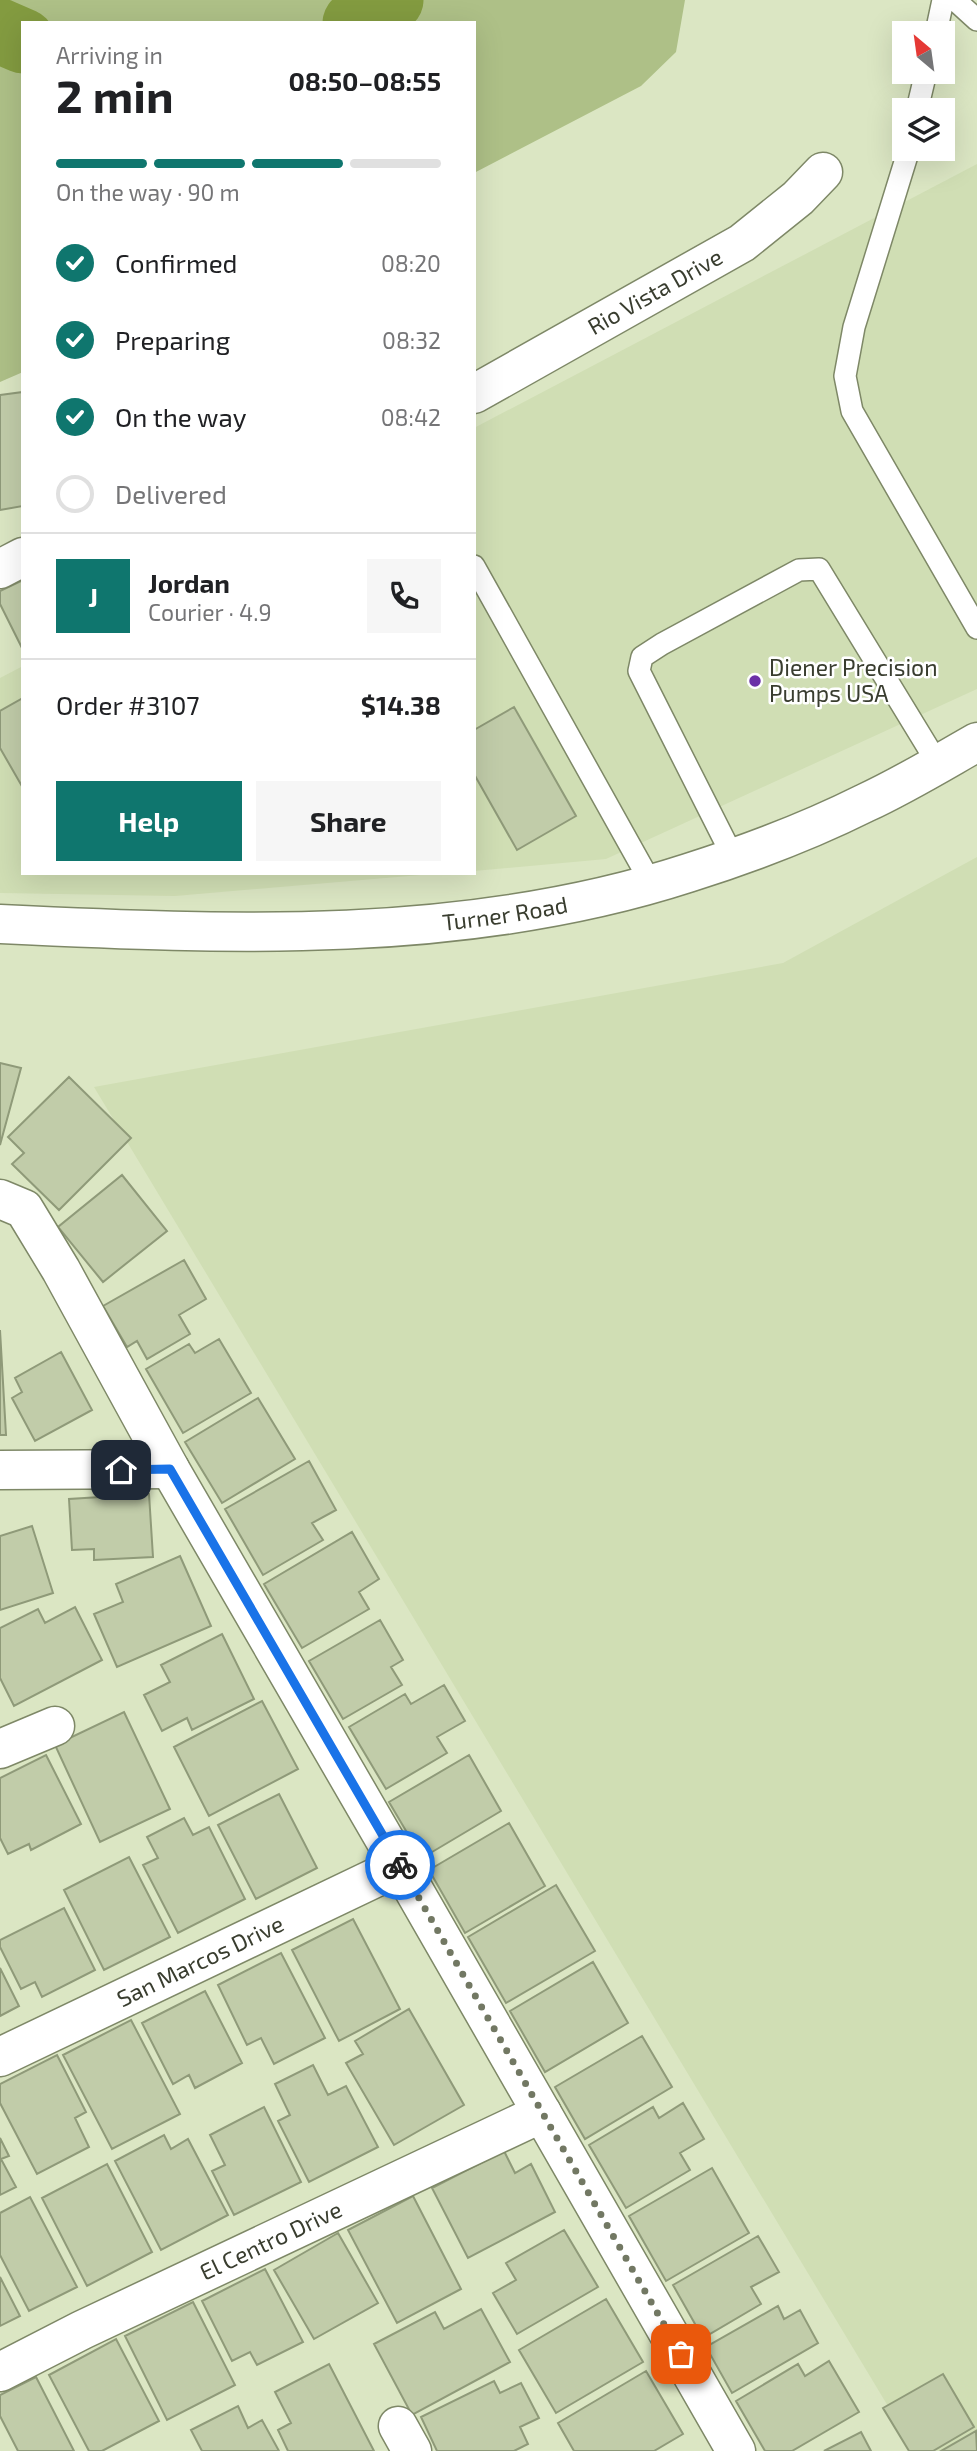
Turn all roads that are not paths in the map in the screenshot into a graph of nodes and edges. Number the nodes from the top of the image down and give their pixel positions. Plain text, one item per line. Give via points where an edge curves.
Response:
1 (943, 0) edge
2 (955, 0) edge
3 (977, 20) edge
4 (939, 21) edge
5 (905, 161) edge
6 (823, 172) dead end
7 (476, 393) edge
8 (21, 558) edge
9 (0, 569) edge
10 (476, 570) edge
11 (977, 628) edge
12 (977, 742) edge
13 (938, 764) junction
14 (733, 857) junction
15 (651, 883) junction
16 (0, 924) edge
17 (0, 1199) edge
18 (170, 1469) junction
19 (0, 1470) edge
20 (55, 1726) dead end
21 (4, 1740) edge
22 (400, 1866) junction
23 (0, 2057) edge
24 (542, 2113) junction
25 (0, 2372) edge
26 (736, 2451) edge

1 - 4 lane
2 - 3 lane
5 - 11 lane via 854,327 845,376 852,411
6 - 7 street, Rio Vista Drive via 799,198 742,243
8 - 9 street
10 - 15 lane
12 - 13 street, Turner Road
13 - 14 street, Turner Road via 866,803
13 - 14 lane via 819,569 799,570 642,657 639,671
14 - 15 street, Turner Road
15 - 16 street, Turner Road via 587,900 450,923 305,932
17 - 18 street via 24,1209
18 - 19 street
18 - 22 street
20 - 21 street
22 - 23 street, San Marcos Drive
22 - 24 street
24 - 25 street, El Centro Drive
24 - 26 street

